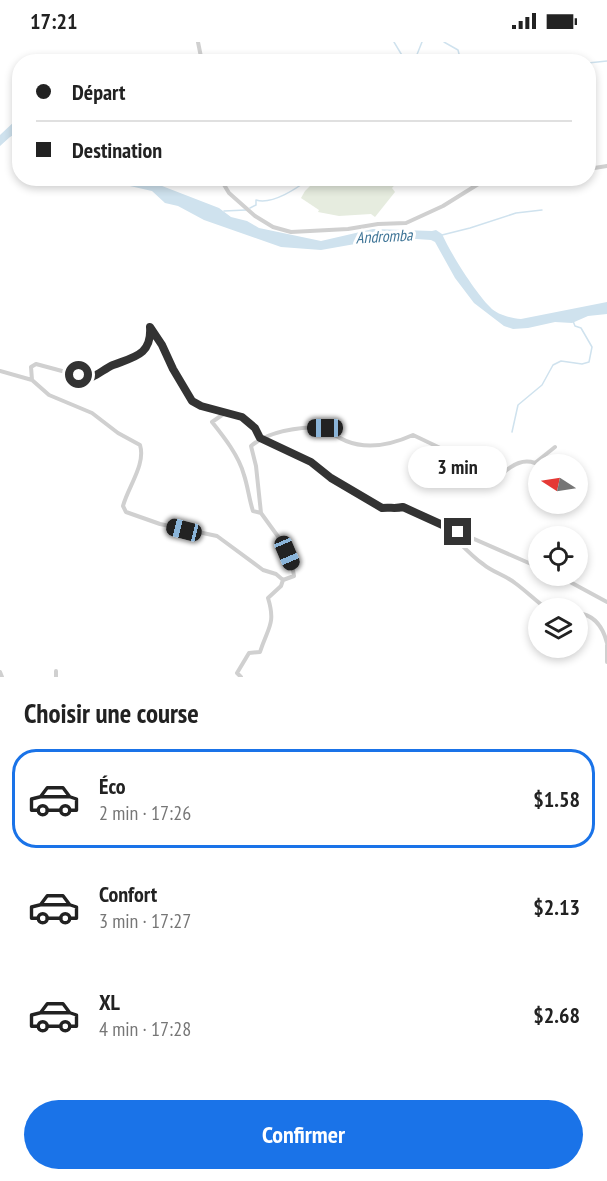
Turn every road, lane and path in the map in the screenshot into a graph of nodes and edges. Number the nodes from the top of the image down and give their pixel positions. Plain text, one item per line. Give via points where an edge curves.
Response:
1 (225, 186) edge
2 (475, 186) edge
3 (0, 370) edge
4 (32, 380) junction
5 (225, 413) junction
6 (260, 438) junction
7 (555, 447) dead end
8 (261, 513) junction
9 (438, 523) junction
10 (528, 563) edge
11 (283, 580) junction
12 (577, 586) edge
13 (532, 598) edge
14 (607, 602) edge
15 (588, 615) edge
16 (607, 644) edge
17 (607, 662) edge
18 (0, 672) edge
19 (2, 677) edge
20 (241, 677) edge

1 - 2 street via 255,216 291,232 400,224 443,206
3 - 4 street
4 - 5 street via 32,367 36,364 88,378 132,360 149,343 150,327 192,401
4 - 11 street via 49,395 92,413 140,445 140,460 123,506 126,512 217,536
5 - 6 street via 242,417
5 - 8 street via 212,422 240,465 253,511
6 - 7 street via 302,427 325,428 337,438 361,446 394,443 413,435 504,472 515,464 535,463
6 - 8 street via 251,446
6 - 9 street via 311,462 382,508 403,507
8 - 11 street via 292,564 294,576
9 - 10 street
9 - 13 street via 485,566 517,584
11 - 20 street via 268,598 273,620 260,652 249,653 237,673
12 - 14 street
15 - 16 street via 598,623
16 - 17 street
18 - 19 street

